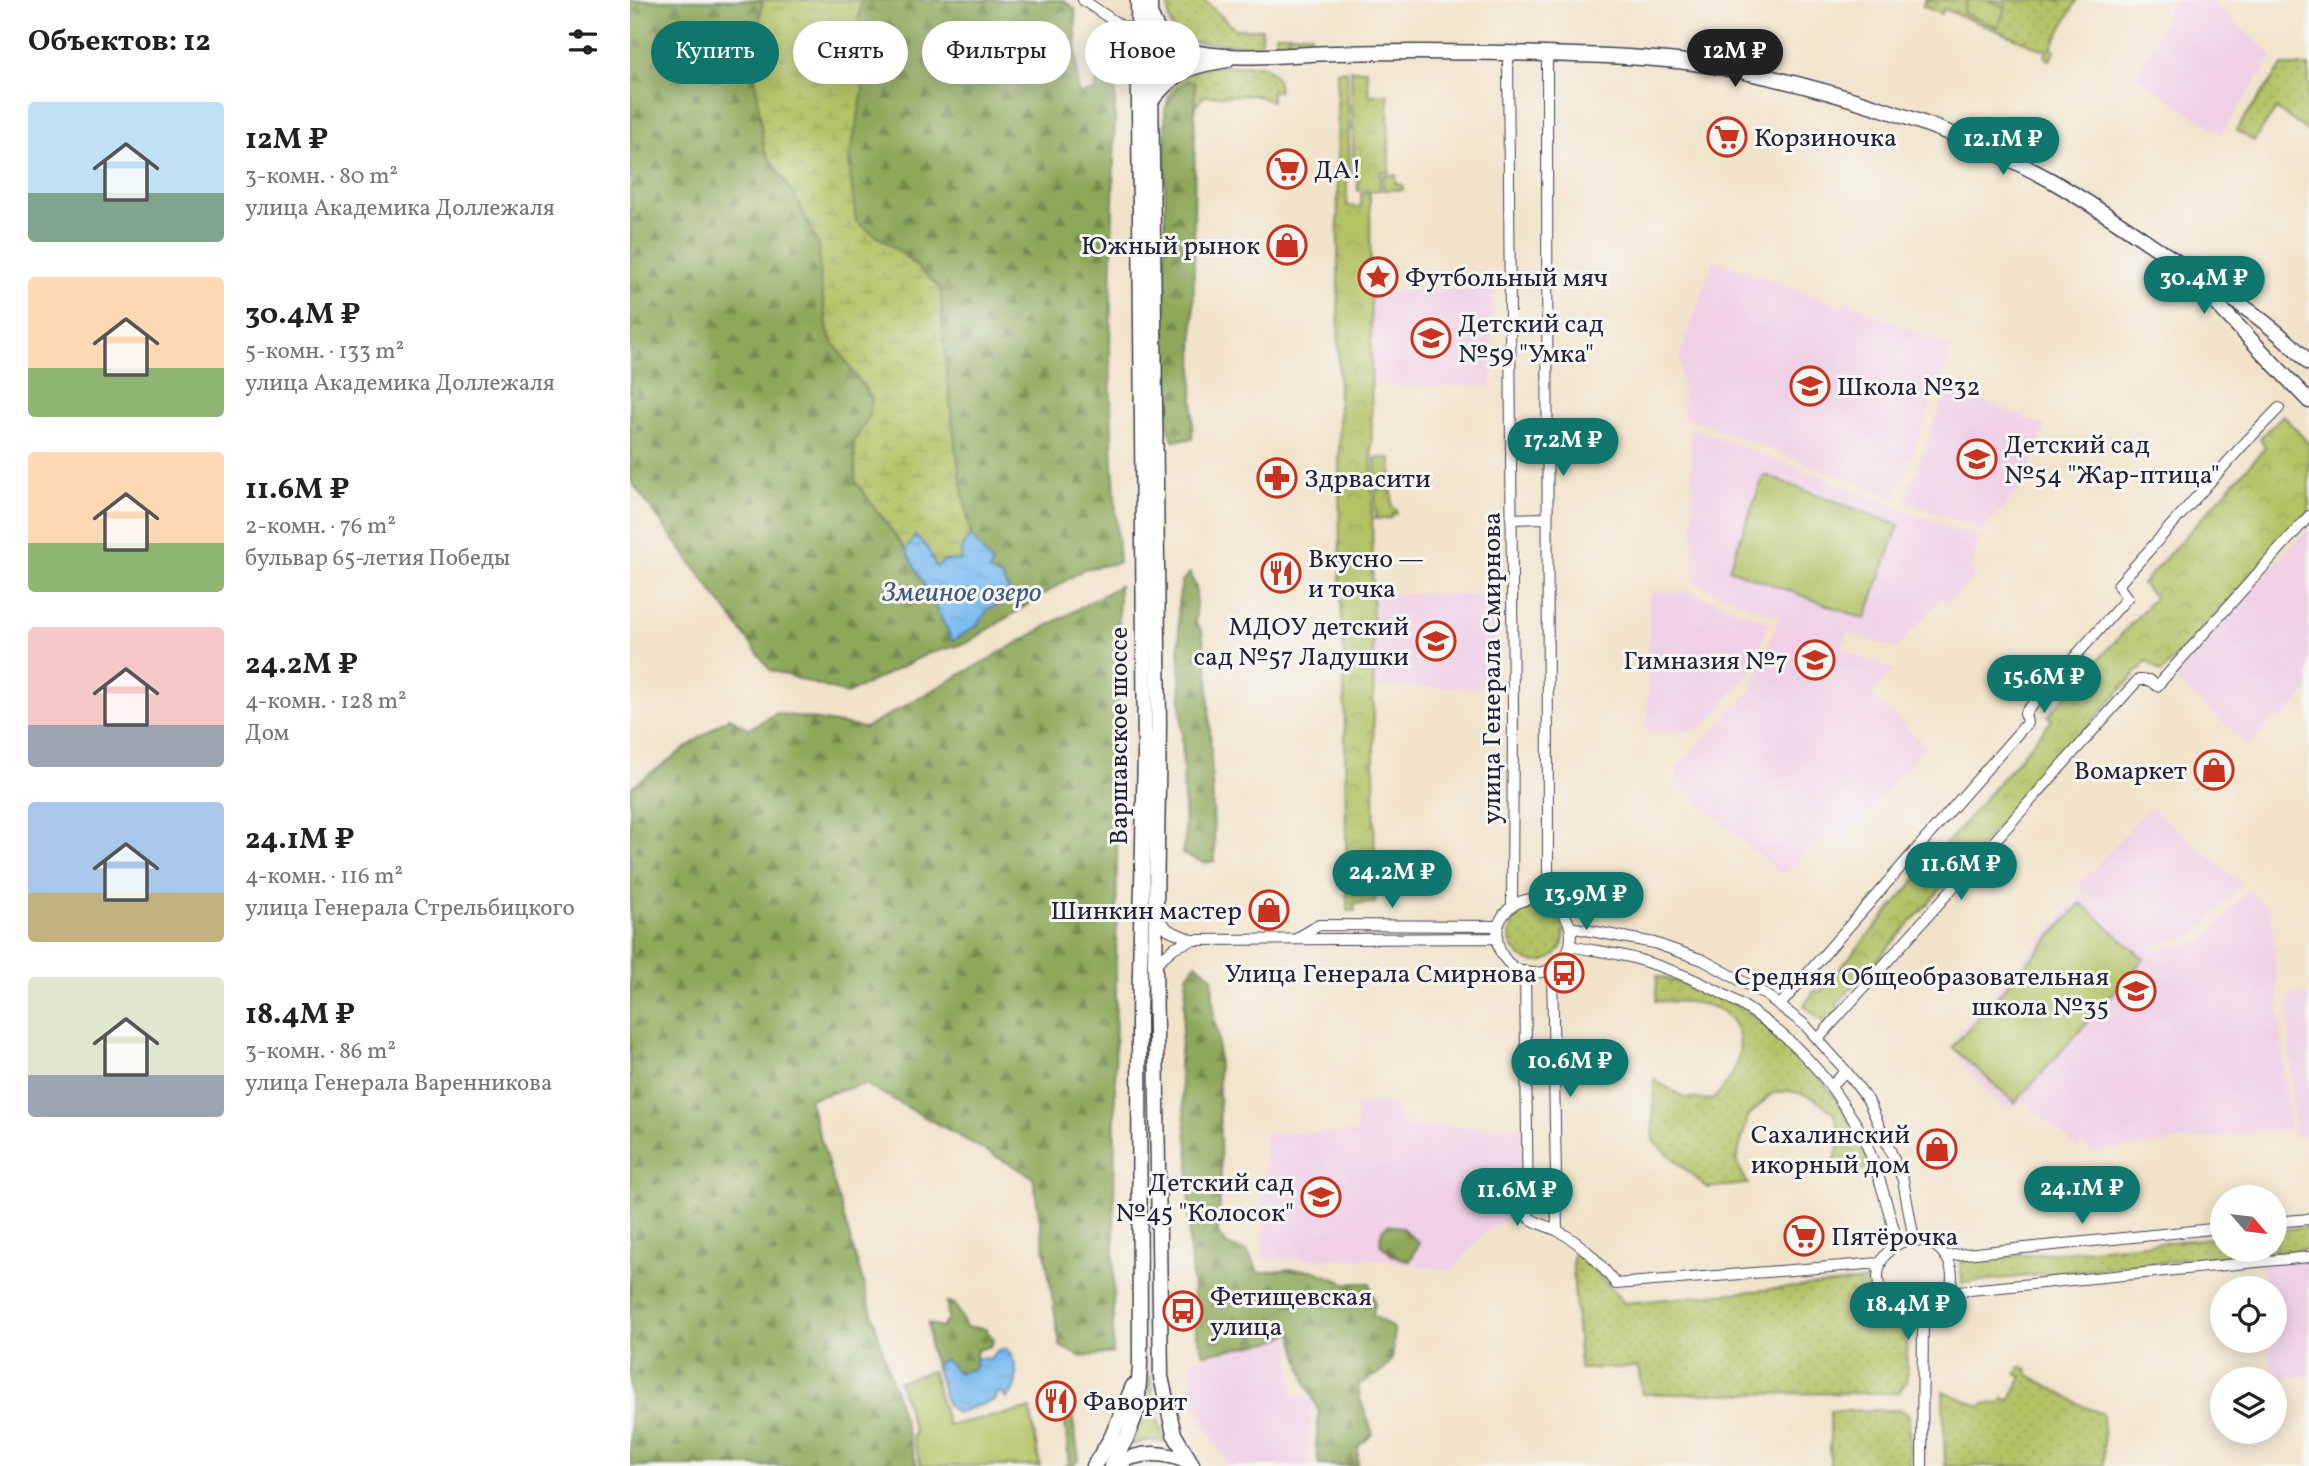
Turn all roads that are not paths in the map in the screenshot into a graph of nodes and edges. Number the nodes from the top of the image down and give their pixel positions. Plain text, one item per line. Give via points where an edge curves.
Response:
1 (1083, 0) edge
2 (1138, 0) edge
3 (1150, 6) edge
4 (1114, 21) edge
5 (1139, 21) edge
6 (1508, 53) junction
7 (1547, 54) junction
8 (1249, 56) junction
9 (1139, 84) edge
10 (1151, 101) junction
11 (2180, 264) junction
12 (2276, 329) junction
13 (2254, 344) junction
14 (2308, 359) edge
15 (2309, 401) edge
16 (2279, 408) dead end
17 (2309, 516) edge
18 (1547, 518) junction
19 (1511, 519) junction
20 (1548, 901) junction
21 (1512, 906) junction
22 (1155, 917) junction
23 (1344, 926) junction
24 (1498, 926) junction
25 (1570, 927) junction
26 (1343, 937) junction
27 (1296, 938) junction
28 (1497, 938) junction
29 (1193, 940) junction
30 (1570, 946) junction
31 (1155, 964) junction
32 (1552, 968) junction
33 (1525, 971) junction
34 (1745, 982) junction
35 (1735, 999) junction
36 (1780, 1005) junction
37 (1818, 1039) junction
38 (1846, 1071) junction
39 (1831, 1086) junction
40 (2309, 1219) edge
41 (2287, 1221) edge
42 (2210, 1229) edge
43 (1557, 1230) junction
44 (1914, 1240) junction
45 (1898, 1244) junction
46 (1945, 1256) junction
47 (2309, 1257) edge
48 (1880, 1263) junction
49 (2246, 1263) joint
50 (1949, 1292) junction
51 (1923, 1313) junction
52 (1140, 1364) junction
53 (1194, 1465) edge
54 (1094, 1466) edge
55 (1113, 1466) edge
56 (1922, 1466) edge

1 - 4 street
2 - 5 main road, Варшавское шоссе
3 - 8 main road via 1158,32 1175,47
3 - 10 main road, Варшавское шоссе
6 - 7 main road
6 - 8 main road
6 - 19 street, улица Генерала Смирнова
7 - 11 main road via 1707,65 1879,109 2024,166
7 - 18 street
8 - 10 main road via 1189,67
9 - 52 main road, Варшавское шоссе via 1145,754 1139,1016
10 - 22 main road, Варшавское шоссе via 1159,726
11 - 12 main road
11 - 13 main road
12 - 13 main road via 2262,334
12 - 14 main road
13 - 15 main road
16 - 36 street via 2118,585 2127,598 2025,713 2027,723
17 - 37 street via 2157,686 2138,680
18 - 19 street
18 - 20 street
19 - 21 street, улица Генерала Смирнова
20 - 21 street via 1523,900
20 - 25 street via 1562,911
21 - 24 street
22 - 29 street via 1169,930
22 - 31 main road, Варшавское шоссе
23 - 24 street
23 - 26 street
23 - 27 street via 1319,925
24 - 28 street
25 - 30 street
25 - 34 street via 1654,943 1703,960
26 - 27 street
26 - 28 street
27 - 29 street
28 - 33 street via 1507,961
29 - 31 street via 1180,944
30 - 32 street
30 - 35 street via 1641,960
31 - 53 main road, Варшавское шоссе via 1161,1377 1174,1434
32 - 33 street
32 - 43 street
33 - 43 street via 1528,1217
34 - 35 street
34 - 36 street
35 - 39 street via 1790,1041
36 - 37 street
37 - 38 street
38 - 39 street
38 - 44 street via 1868,1100 1903,1180
39 - 45 street via 1871,1156
40 - 41 street
42 - 46 street
43 - 48 street via 1591,1254 1616,1284
44 - 45 street
44 - 46 street via 1926,1241
45 - 48 street
46 - 50 street via 1952,1273
47 - 49 street
48 - 51 street via 1877,1275 1883,1297 1900,1311
49 - 50 street
50 - 51 street via 1934,1309
51 - 56 street
52 - 54 main road via 1127,1403
52 - 55 main road, Варшавское шоссе via 1137,1411
53 - 55 main road via 1156,1453

